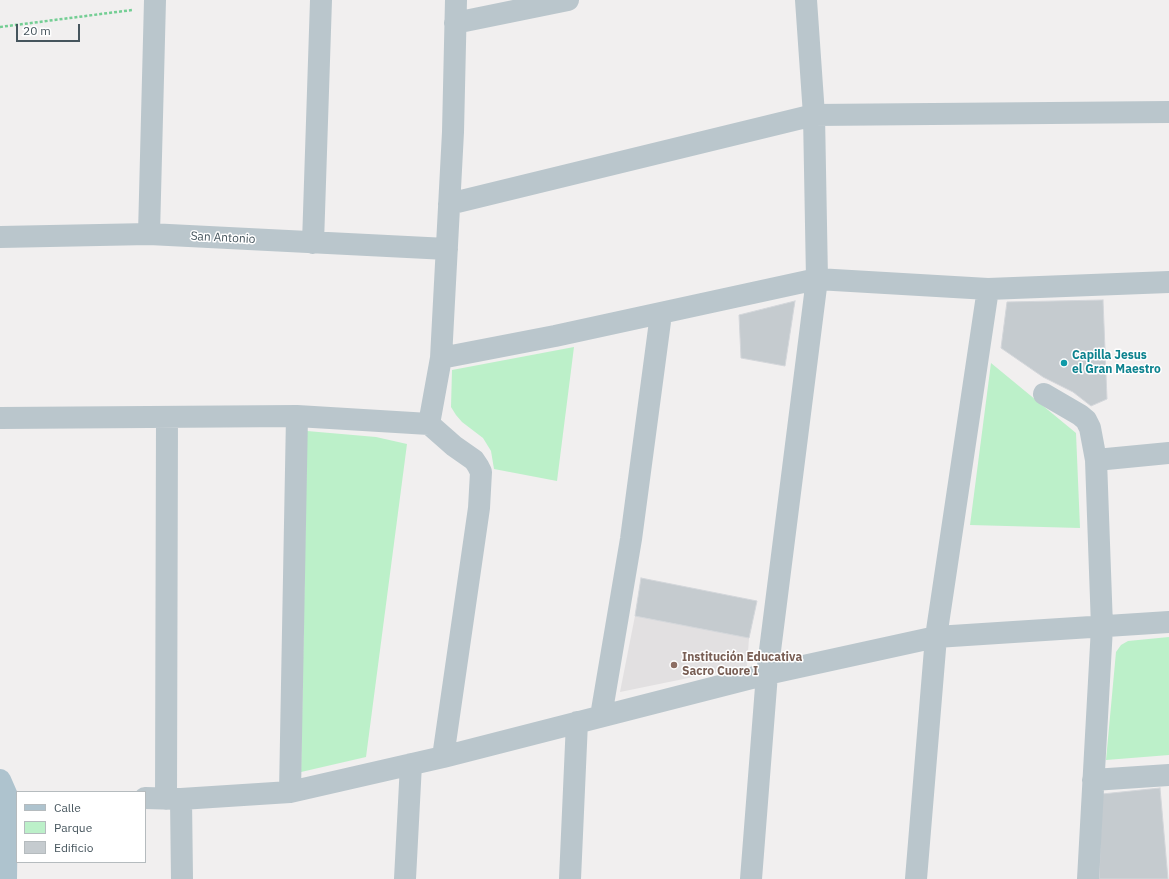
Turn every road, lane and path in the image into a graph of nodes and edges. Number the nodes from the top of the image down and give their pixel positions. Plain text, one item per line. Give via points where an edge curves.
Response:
1 (321, 0) edge
2 (456, 0) edge
3 (568, 0) edge
4 (806, 0) edge
5 (155, 4) edge
6 (455, 22) junction
7 (0, 27) edge
8 (1169, 112) edge
9 (814, 115) junction
10 (449, 204) junction
11 (149, 234) junction
12 (0, 237) edge
13 (313, 243) junction
14 (447, 249) junction
15 (817, 279) junction
16 (1169, 282) edge
17 (988, 289) junction
18 (661, 314) junction
19 (441, 358) junction
20 (1044, 394) dead end
21 (297, 416) junction
22 (167, 417) junction
23 (0, 418) edge
24 (429, 424) junction
25 (1169, 453) edge
26 (1096, 460) junction
27 (1169, 622) edge
28 (1102, 627) junction
29 (936, 637) junction
30 (767, 674) junction
31 (602, 716) junction
32 (577, 722) junction
33 (443, 757) junction
34 (411, 764) junction
35 (1169, 775) edge
36 (1093, 780) junction
37 (8, 791) edge
38 (290, 792) junction
39 (164, 799) edge
40 (6, 879) edge
41 (182, 879) edge
42 (405, 879) edge
43 (570, 879) edge
44 (751, 879) edge
45 (916, 879) edge
46 (1088, 879) edge

1 - 13 street
2 - 6 street
3 - 6 street
4 - 9 street
5 - 7 path
5 - 11 street
6 - 10 street
8 - 9 street
9 - 10 street
9 - 15 street
10 - 14 street
11 - 12 street, San Antonio
11 - 13 street, San Antonio
13 - 14 street, San Antonio
14 - 19 street
15 - 17 street
15 - 18 street
15 - 30 street
16 - 17 street
17 - 29 street
18 - 19 street
18 - 31 street via 631,539
19 - 24 street
20 - 26 street via 1086,420
21 - 22 street
21 - 24 street
21 - 38 street
22 - 23 street
22 - 39 street
24 - 33 street via 474,460 481,472 479,508
25 - 26 street
26 - 28 street
27 - 28 street
28 - 29 street
28 - 36 street
29 - 30 street
29 - 45 street
30 - 31 street
30 - 44 street
31 - 32 street
32 - 33 street
32 - 43 street
33 - 34 street
34 - 38 street
34 - 42 street
35 - 36 street
36 - 46 street
37 - 40 main road
38 - 39 street
39 - 41 street

